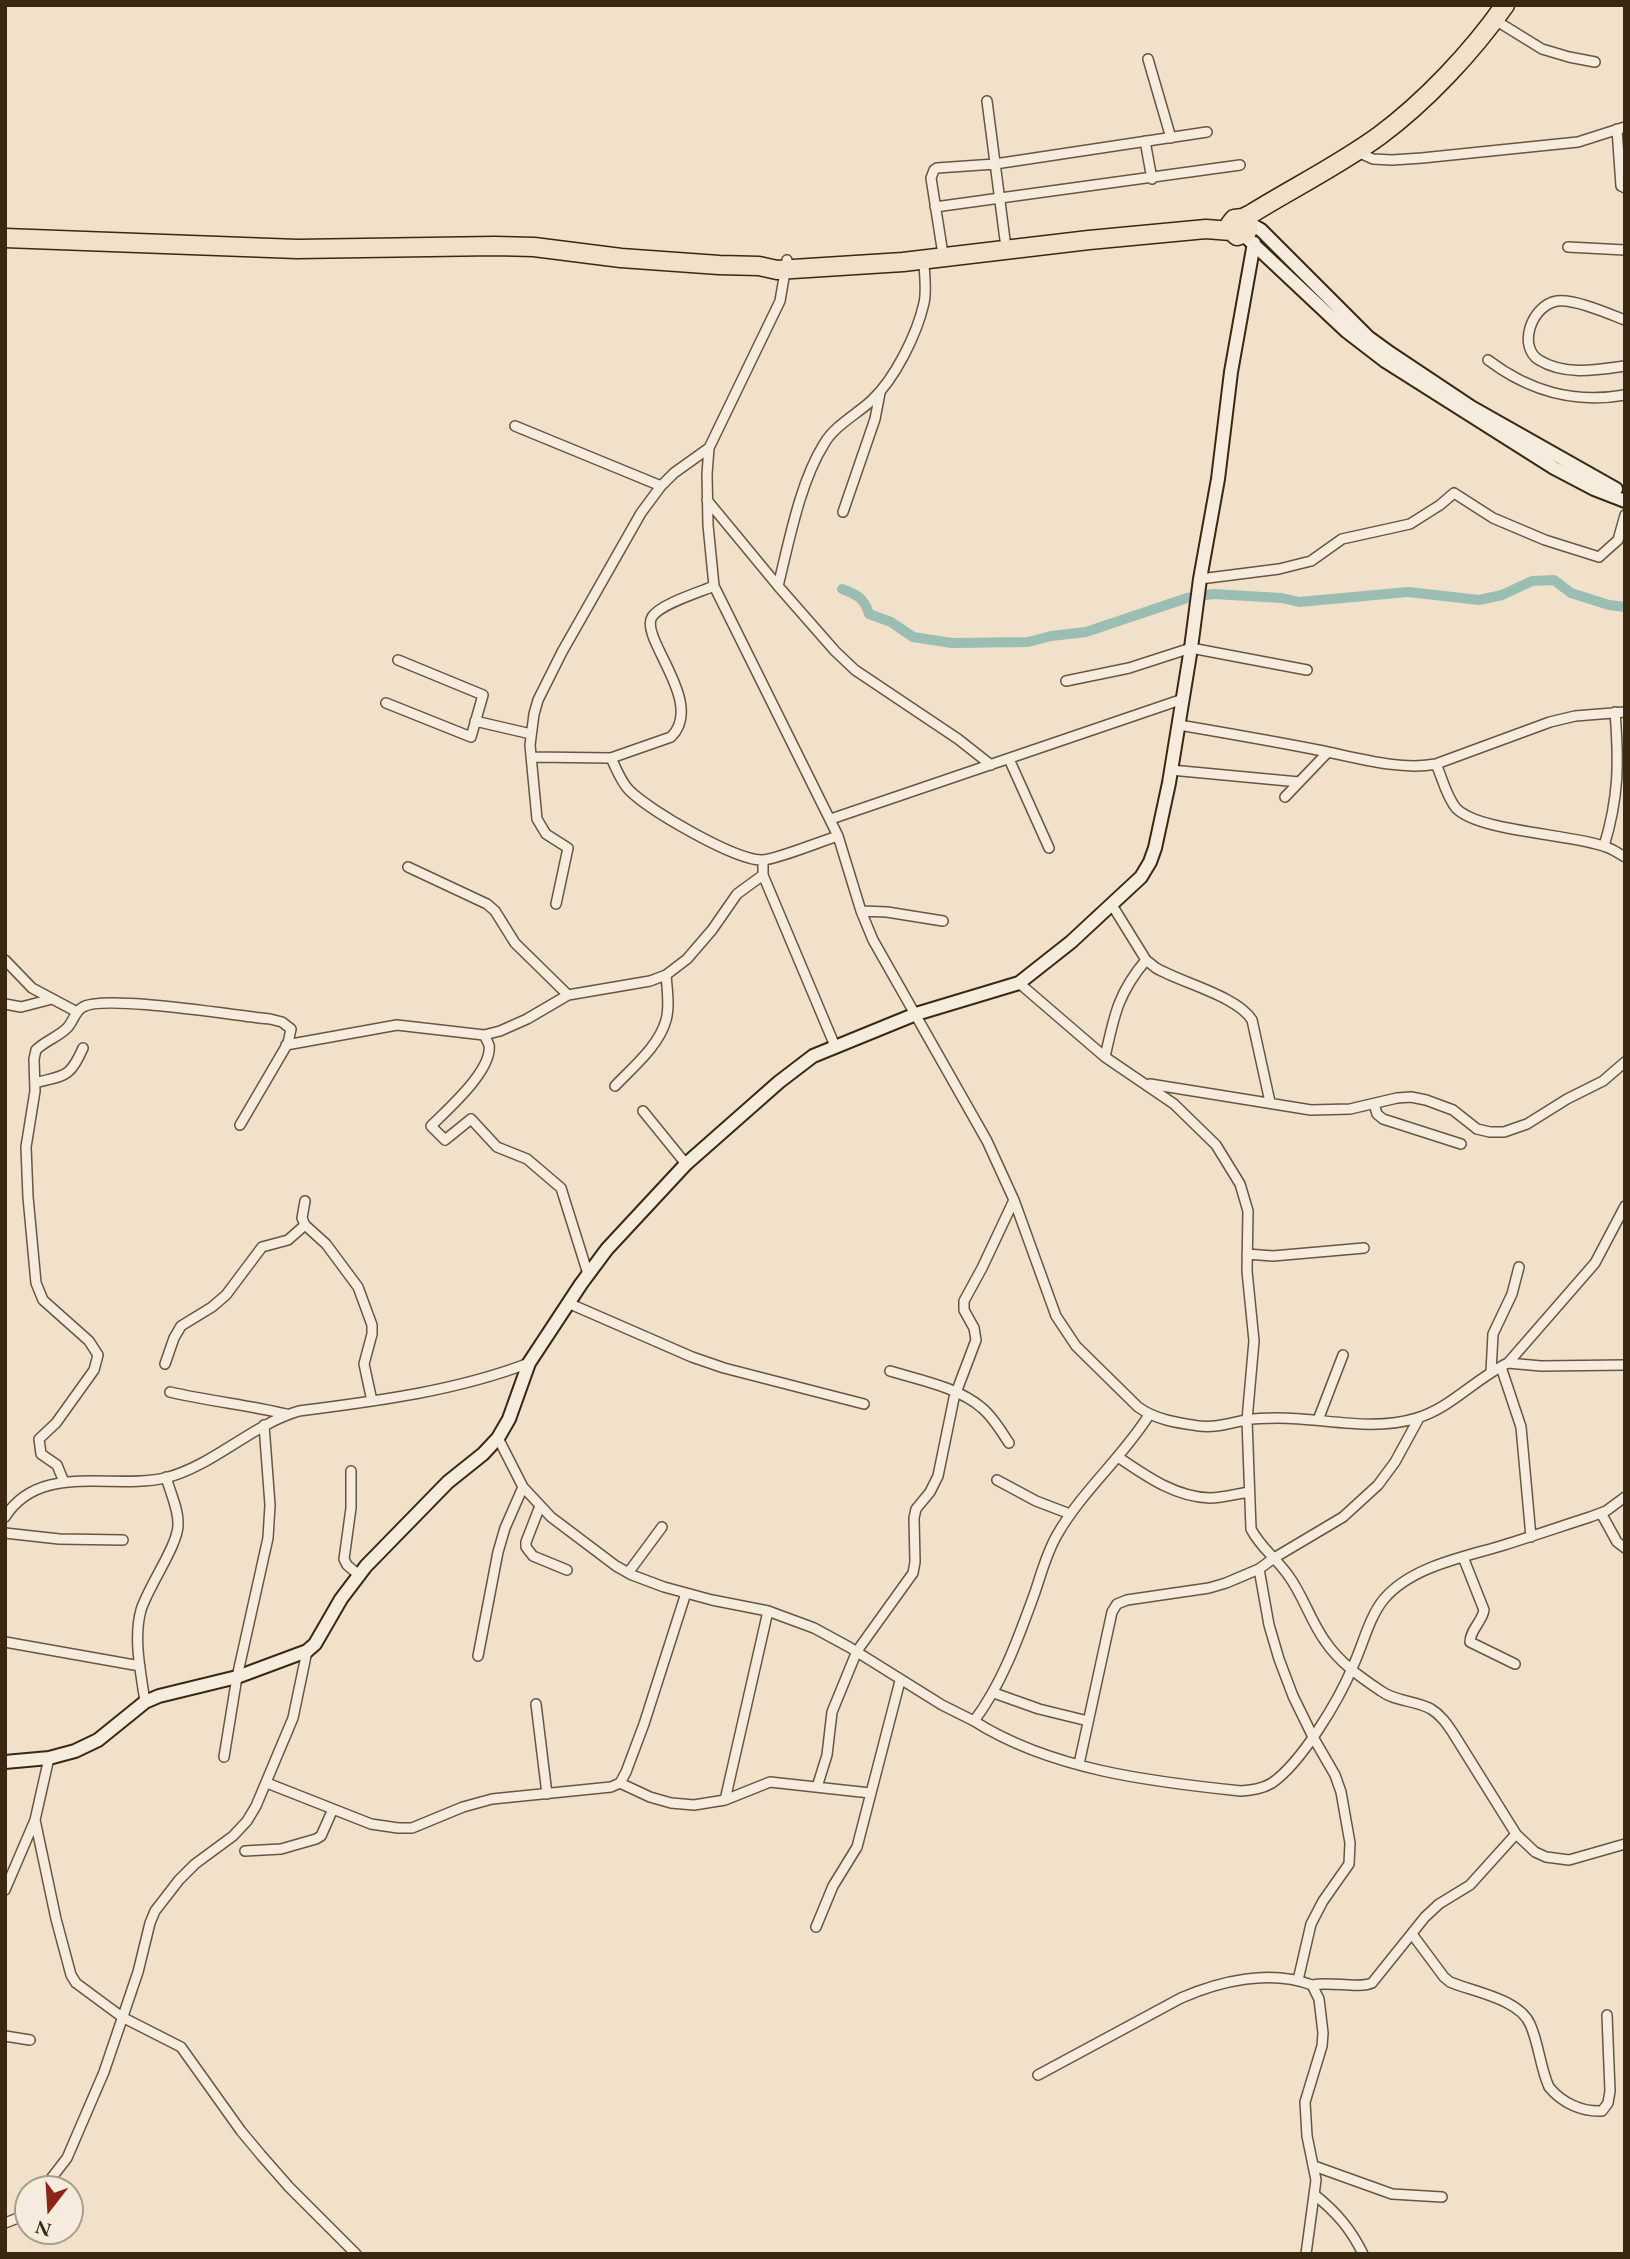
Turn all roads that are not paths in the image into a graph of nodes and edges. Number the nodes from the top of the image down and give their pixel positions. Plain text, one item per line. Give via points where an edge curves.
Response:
1 (1505, 5) edge
2 (1495, 20) junction
3 (1148, 59) dead end
4 (1595, 62) dead end
5 (988, 100) dead end
6 (1621, 128) edge
7 (1207, 132) dead end
8 (1171, 138) junction
9 (1145, 141) junction
10 (1355, 151) junction
11 (995, 164) junction
12 (1240, 166) dead end
13 (1152, 179) junction
14 (1625, 188) edge
15 (1000, 199) junction
16 (935, 208) junction
17 (1242, 228) junction
18 (5, 238) edge
19 (1005, 240) junction
20 (1568, 247) dead end
21 (942, 248) junction
22 (1625, 250) edge
23 (924, 260) junction
24 (787, 265) junction
25 (1625, 320) edge
26 (1488, 360) dead end
27 (1625, 366) edge
28 (881, 391) junction
29 (1625, 395) edge
30 (515, 426) dead end
31 (709, 448) junction
32 (661, 486) junction
33 (1625, 493) edge
34 (707, 500) junction
35 (1625, 501) edge
36 (843, 512) dead end
37 (1625, 515) edge
38 (1200, 579) junction
39 (714, 586) junction
40 (778, 586) junction
41 (1191, 648) junction
42 (398, 660) dead end
43 (1307, 670) dead end
44 (1066, 681) dead end
45 (1183, 699) junction
46 (386, 703) dead end
47 (1620, 712) edge
48 (475, 721) junction
49 (1179, 725) junction
50 (531, 734) junction
51 (1328, 752) junction
52 (532, 757) junction
53 (611, 758) junction
54 (1009, 759) junction
55 (1436, 764) junction
56 (991, 765) junction
57 (1171, 770) junction
58 (1299, 782) junction
59 (1285, 797) dead end
60 (831, 819) junction
61 (838, 836) junction
62 (1604, 846) junction
63 (1049, 848) dead end
64 (1625, 857) edge
65 (763, 860) junction
66 (408, 867) dead end
67 (763, 875) junction
68 (556, 904) dead end
69 (1112, 905) junction
70 (861, 911) junction
71 (943, 921) dead end
72 (5, 960) edge
73 (1146, 960) junction
74 (666, 975) junction
75 (1019, 984) junction
76 (568, 995) junction
77 (52, 999) junction
78 (5, 1004) edge
79 (77, 1012) junction
80 (916, 1014) junction
81 (484, 1035) junction
82 (286, 1045) junction
83 (835, 1046) junction
84 (83, 1048) dead end
85 (1105, 1057) junction
86 (1625, 1062) edge
87 (35, 1083) junction
88 (1144, 1083) junction
89 (615, 1086) dead end
90 (1270, 1102) junction
91 (1374, 1104) junction
92 (643, 1111) dead end
93 (240, 1125) dead end
94 (1461, 1144) dead end
95 (686, 1164) junction
96 (305, 1200) dead end
97 (1014, 1200) junction
98 (1625, 1206) edge
99 (305, 1225) junction
100 (1364, 1248) dead end
101 (1247, 1254) junction
102 (1519, 1267) dead end
103 (588, 1274) junction
104 (568, 1303) junction
105 (1343, 1355) dead end
106 (530, 1363) junction
107 (165, 1364) dead end
108 (1504, 1365) junction
109 (1625, 1365) edge
110 (890, 1370) dead end
111 (1491, 1372) junction
112 (170, 1392) dead end
113 (956, 1393) junction
114 (372, 1401) junction
115 (864, 1404) dead end
116 (287, 1415) junction
117 (1149, 1415) junction
118 (1419, 1418) junction
119 (1247, 1420) junction
120 (1318, 1420) junction
121 (264, 1425) junction
122 (498, 1438) junction
123 (1009, 1443) dead end
124 (1118, 1457) junction
125 (351, 1471) dead end
126 (166, 1477) junction
127 (997, 1480) dead end
128 (64, 1482) junction
129 (523, 1487) junction
130 (1249, 1492) junction
131 (1625, 1497) edge
132 (540, 1506) junction
133 (1601, 1513) junction
134 (1070, 1514) junction
135 (5, 1517) edge
136 (662, 1527) dead end
137 (5, 1532) edge
138 (1531, 1536) junction
139 (123, 1541) dead end
140 (1625, 1548) edge
141 (1463, 1557) junction
142 (1274, 1558) junction
143 (1259, 1569) junction
144 (567, 1570) dead end
145 (628, 1573) junction
146 (359, 1575) junction
147 (686, 1593) junction
148 (768, 1611) junction
149 (5, 1642) edge
150 (307, 1651) junction
151 (857, 1651) junction
152 (478, 1656) dead end
153 (1515, 1664) dead end
154 (140, 1665) junction
155 (1352, 1670) junction
156 (237, 1677) junction
157 (900, 1681) junction
158 (994, 1693) junction
159 (145, 1702) junction
160 (536, 1704) dead end
161 (974, 1721) junction
162 (1088, 1721) junction
163 (1313, 1737) junction
164 (224, 1757) dead end
165 (50, 1758) junction
166 (5, 1762) edge
167 (1079, 1764) junction
168 (267, 1783) junction
169 (620, 1783) junction
170 (817, 1787) junction
171 (870, 1793) junction
172 (547, 1794) junction
173 (725, 1800) junction
174 (332, 1809) junction
175 (35, 1820) junction
176 (1516, 1833) junction
177 (1625, 1844) edge
178 (245, 1852) dead end
179 (5, 1890) edge
180 (816, 1927) dead end
181 (1412, 1934) junction
182 (1298, 1980) junction
183 (1312, 1985) junction
184 (1607, 2015) dead end
185 (122, 2017) junction
186 (5, 2036) edge
187 (30, 2040) dead end
188 (1038, 2075) dead end
189 (1314, 2166) junction
190 (54, 2175) edge
191 (1315, 2195) junction
192 (1442, 2197) dead end
193 (356, 2254) edge
194 (1306, 2254) edge
195 (1363, 2254) edge

1 - 2 highway
2 - 4 street via 1542,49
2 - 10 highway via 1413,109
3 - 8 street
5 - 11 street
6 - 10 street via 1578,142 1412,159 1373,159
6 - 14 street via 1621,186
7 - 8 street
8 - 9 street
9 - 11 street
9 - 13 street
10 - 17 highway
11 - 15 street
11 - 16 street via 934,170
12 - 13 street
13 - 15 street
15 - 16 street
15 - 19 street
16 - 21 street
17 - 19 highway via 1218,218
17 - 23 highway
17 - 33 street via 1261,230 1368,337 1390,353 1471,407
17 - 35 street via 1346,331 1385,361 1544,462
17 - 38 street via 1231,372
18 - 24 highway via 297,249 508,246 719,265
19 - 21 highway
20 - 22 street
21 - 24 highway
23 - 24 highway
23 - 28 street via 921,314 906,351
24 - 31 street via 779,301
25 - 27 street via 1560,300 1537,315 1527,341 1539,360 1570,371
26 - 29 street via 1549,393
28 - 36 street
28 - 40 street via 822,447 793,526
30 - 32 street
31 - 32 street
31 - 34 street
32 - 50 street via 641,513 543,689
34 - 39 street
34 - 40 street
37 - 38 street via 1618,540 1599,557 1493,518 1454,493 1410,524 1342,539 1311,561
38 - 41 street
39 - 53 street via 659,609 651,618 650,628 677,693 677,731 661,742
39 - 60 street
40 - 56 street via 855,670
41 - 43 street
41 - 44 street via 1129,668
41 - 45 street
42 - 48 street via 483,695
45 - 49 street
45 - 54 street
46 - 48 street via 471,737
47 - 55 street via 1550,722
47 - 62 street via 1617,793
48 - 50 street
49 - 51 street
49 - 57 street
50 - 52 street
51 - 55 street via 1412,766
51 - 58 street
52 - 53 street
52 - 68 street via 537,819 546,834 568,848
53 - 65 street via 627,788 638,798 707,841
54 - 56 street
54 - 63 street
55 - 62 street via 1455,807 1464,815
56 - 60 street
57 - 58 street
57 - 69 street via 1150,862 1131,889
58 - 59 street
60 - 61 street
61 - 65 street
61 - 70 street
62 - 64 street
65 - 67 street
66 - 76 street via 487,904 514,943
67 - 74 street via 737,894 698,948
67 - 83 street
69 - 73 street
69 - 75 street
70 - 71 street
70 - 80 street
72 - 77 street via 32,988
73 - 85 street via 1125,988
73 - 90 street via 1248,1014
74 - 76 street
74 - 89 street via 663,1028
75 - 80 street
75 - 85 street
76 - 81 street via 527,1019
77 - 78 street via 21,1007
77 - 79 street
79 - 82 street via 91,1004 131,1003 270,1019 291,1029
79 - 87 street via 68,1028 36,1050
80 - 83 street
80 - 97 street via 987,1141
81 - 82 street via 397,1025
81 - 103 street via 488,1060 431,1126 445,1140 471,1119 497,1147 527,1159 561,1188
82 - 93 street
83 - 95 street via 779,1082
84 - 87 street via 71,1071
85 - 88 street
86 - 91 street via 1603,1081 1504,1132 1477,1129 1453,1110 1426,1100 1397,1098
87 - 128 street via 26,1147 36,1283 43,1300 89,1341 98,1355 86,1381 39,1439 39,1451 57,1465
88 - 90 street
88 - 101 street via 1181,1111 1227,1160 1248,1211
90 - 91 street via 1311,1110
91 - 94 street via 1383,1119
92 - 95 street
95 - 103 street
96 - 99 street
97 - 113 street via 964,1301 976,1340
97 - 117 street via 1064,1329 1096,1367
98 - 108 street via 1595,1263
99 - 107 street via 288,1240 262,1247 226,1295 181,1326
99 - 114 street via 326,1244 358,1287 372,1325 364,1364
100 - 101 street via 1281,1256
101 - 119 street via 1254,1340
102 - 111 street via 1493,1334
103 - 104 street
104 - 106 street
104 - 115 street via 724,1368
105 - 120 street
106 - 114 street via 482,1380
106 - 122 street
108 - 109 street
108 - 111 street
108 - 138 street via 1521,1426
110 - 113 street
111 - 118 street
112 - 116 street
113 - 123 street via 981,1406
113 - 151 street via 938,1476 916,1509 913,1573
114 - 116 street
116 - 121 street
117 - 119 street via 1216,1427
117 - 124 street
118 - 120 street via 1372,1425
118 - 142 street via 1395,1462 1360,1503
119 - 120 street
119 - 130 street
121 - 126 street
121 - 156 street via 268,1538
122 - 129 street
122 - 146 street
124 - 130 street via 1162,1485 1197,1496
124 - 134 street
125 - 146 street via 344,1559
126 - 128 street
126 - 154 street via 178,1525 141,1609
127 - 134 street
128 - 135 street via 26,1494
129 - 132 street
129 - 152 street via 498,1552
130 - 142 street via 1251,1529
131 - 133 street
132 - 144 street via 526,1547 533,1556
132 - 145 street
133 - 138 street
133 - 140 street
134 - 158 street via 1051,1548
136 - 145 street
137 - 139 street
138 - 141 street
141 - 153 street via 1484,1610 1470,1642
141 - 155 street via 1424,1571 1388,1595 1373,1618
142 - 143 street
142 - 155 street via 1301,1593 1324,1640
143 - 162 street via 1209,1588 1117,1604
143 - 163 street via 1272,1639
145 - 147 street
146 - 150 street
147 - 148 street
147 - 169 street
148 - 151 street
148 - 173 street
149 - 154 street
150 - 156 street
150 - 168 street via 293,1718
151 - 157 street
151 - 170 street via 832,1712 827,1755
154 - 159 street
155 - 163 street
155 - 176 street via 1390,1697 1426,1707 1441,1717
156 - 159 street
156 - 164 street
157 - 161 street
157 - 171 street
158 - 161 street
158 - 162 street
159 - 165 street via 98,1740
160 - 172 street
161 - 167 street via 1031,1749
162 - 167 street
163 - 167 street via 1284,1773 1256,1790 1153,1782
163 - 182 street via 1341,1792 1351,1856 1311,1924
165 - 166 street
165 - 175 street
168 - 174 street
168 - 185 street via 247,1821 195,1864 155,1911
169 - 172 street
169 - 173 street via 671,1803
170 - 171 street
170 - 173 street via 770,1782
171 - 180 street via 857,1847 833,1886
172 - 174 street via 477,1802 412,1828 384,1828
174 - 178 street via 316,1839 281,1849
175 - 179 street
175 - 185 street via 71,1975
176 - 177 street via 1535,1852 1558,1860
176 - 181 street via 1477,1878 1439,1904
181 - 183 street via 1368,1985
181 - 184 street via 1444,1978 1525,2015 1549,2087 1556,2096 1589,2112 1602,2111 1608,2103
182 - 183 street
182 - 188 street via 1251,1979 1202,1988
183 - 189 street via 1319,1999 1323,2033 1305,2112
185 - 190 street via 67,2158
185 - 193 street via 186,2052 261,2155
186 - 187 street
189 - 191 street
189 - 192 street via 1392,2194
191 - 194 street
191 - 195 street via 1344,2222

